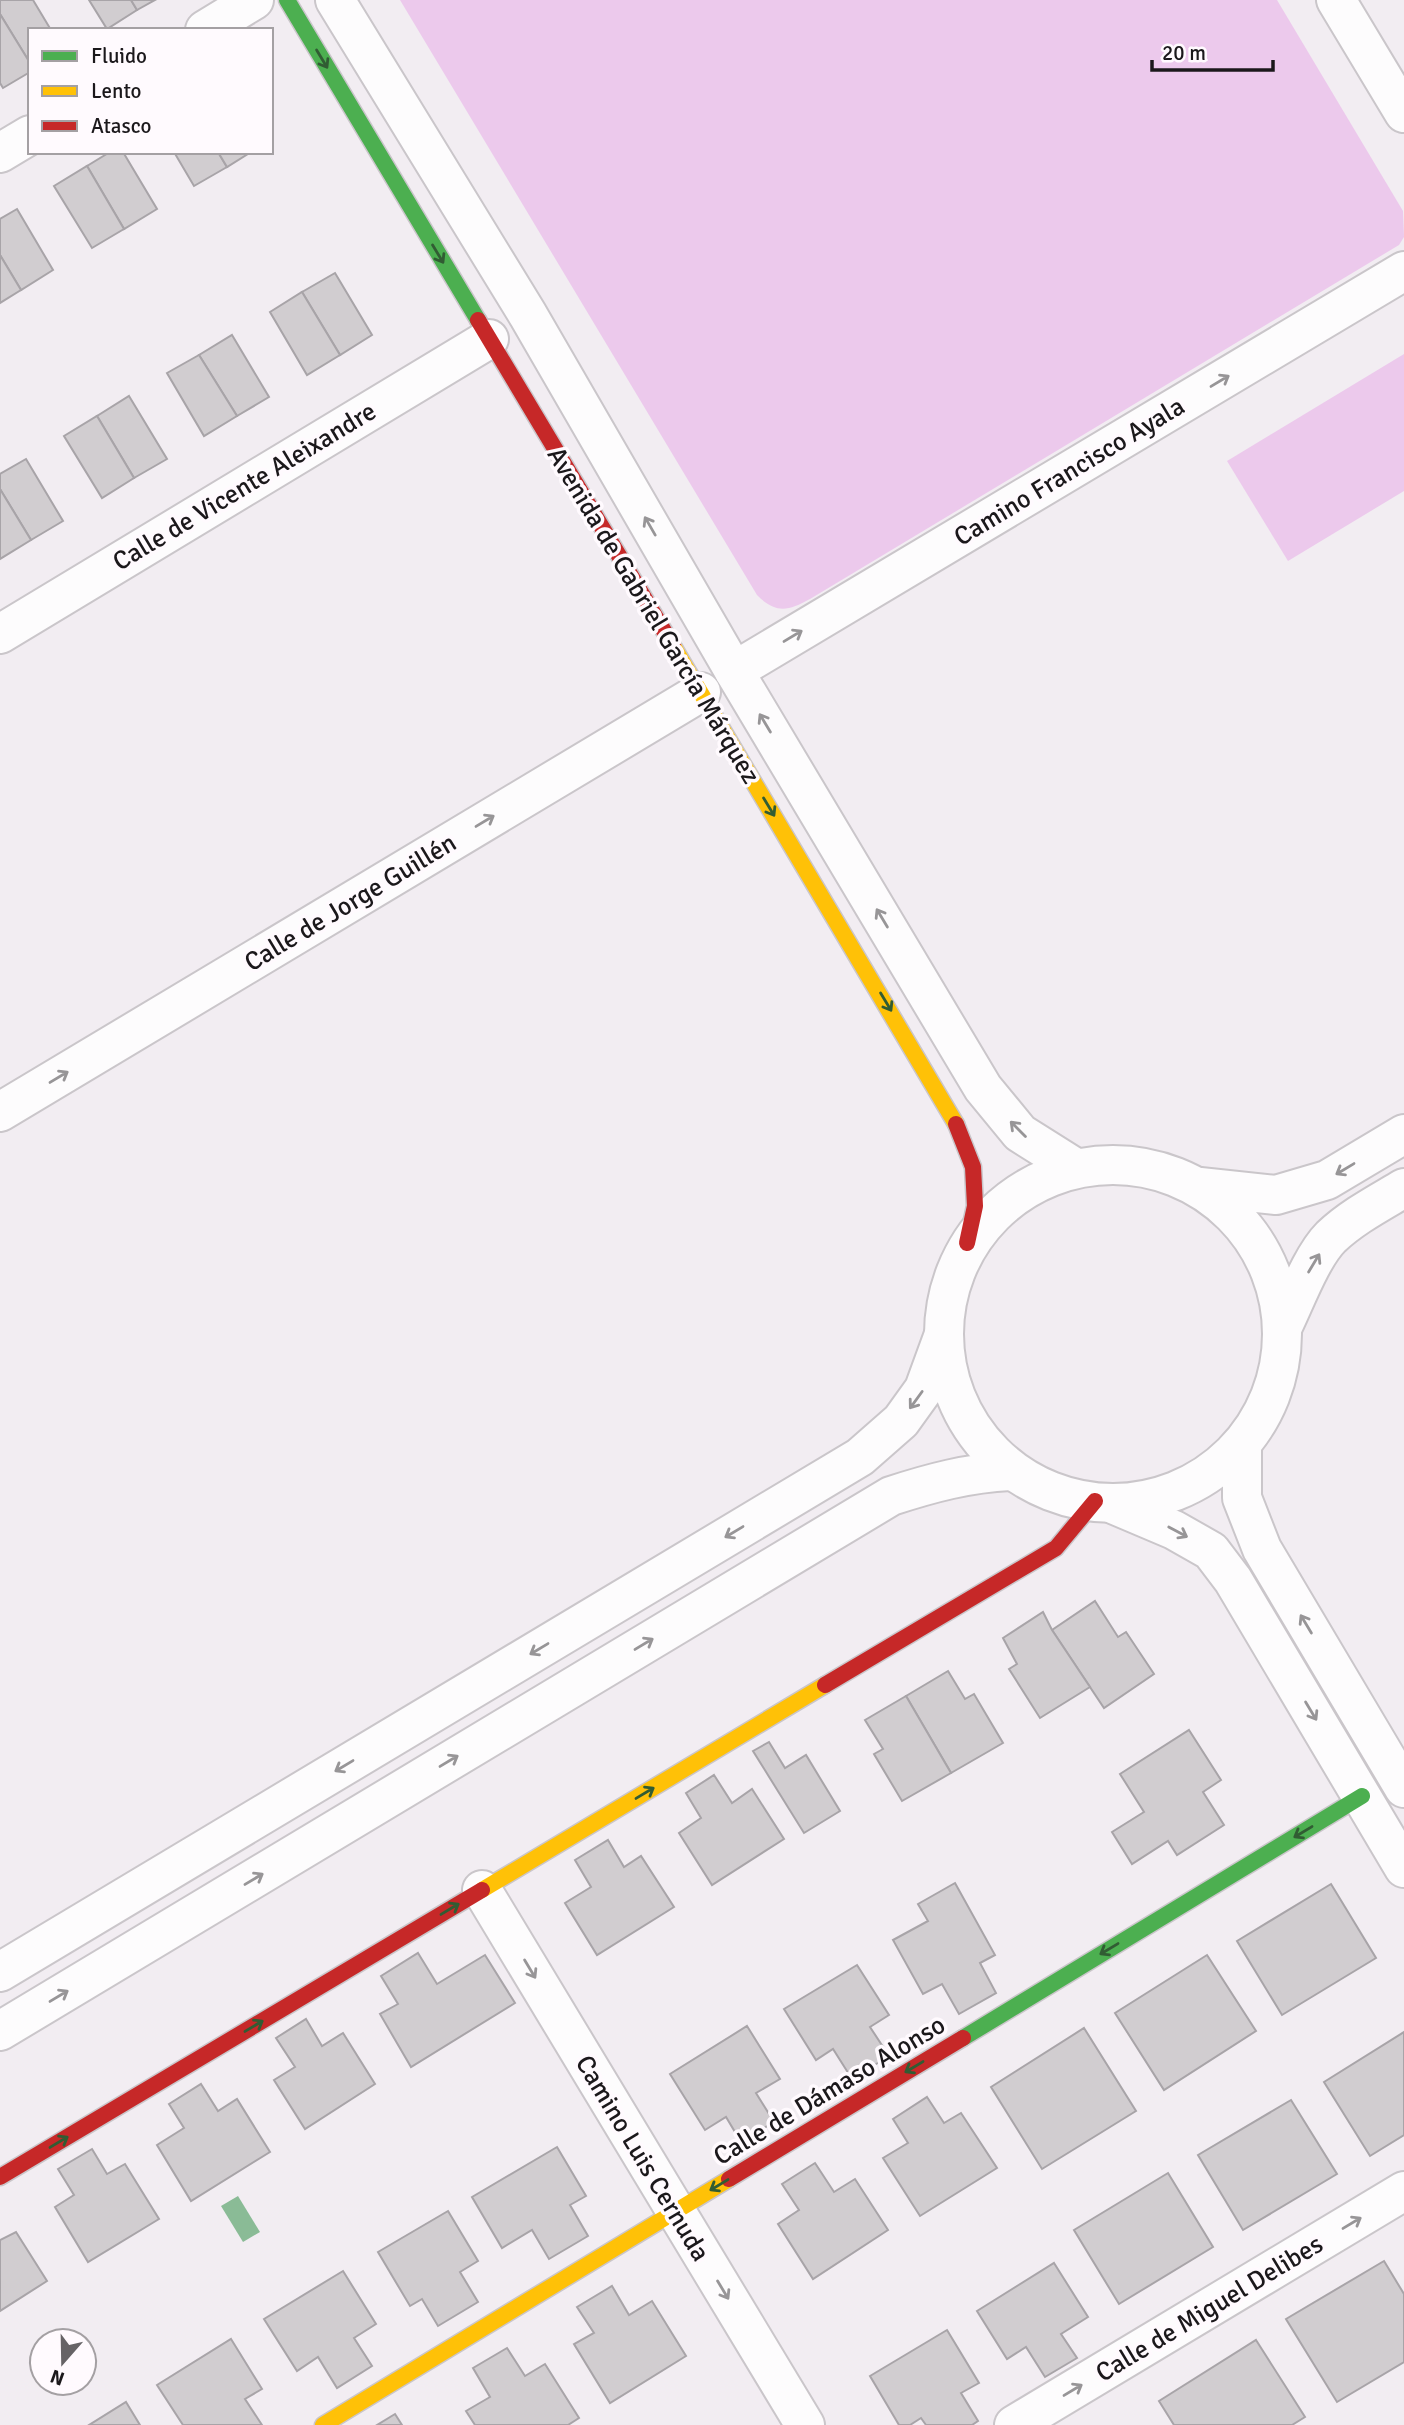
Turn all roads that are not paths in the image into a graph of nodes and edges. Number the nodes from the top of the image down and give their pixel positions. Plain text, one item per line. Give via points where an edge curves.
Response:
1 (254, 0) edge
2 (288, 0) edge
3 (335, 0) edge
4 (1336, 0) edge
5 (208, 28) edge
6 (1404, 113) edge
7 (28, 136) edge
8 (0, 153) edge
9 (1404, 271) edge
10 (489, 339) junction
11 (0, 634) edge
12 (734, 671) junction
13 (701, 692) junction
14 (0, 1112) edge
15 (1404, 1133) edge
16 (1074, 1167) junction
17 (1200, 1186) junction
18 (1404, 1188) edge
19 (967, 1243) junction
20 (1284, 1324) junction
21 (943, 1338) junction
22 (1242, 1445) junction
23 (1010, 1471) junction
24 (1105, 1503) junction
25 (1404, 1788) edge
26 (1362, 1796) junction
27 (1404, 1868) edge
28 (482, 1890) junction
29 (0, 1972) edge
30 (0, 2031) edge
31 (0, 2177) edge
32 (1404, 2192) edge
33 (676, 2211) junction
34 (323, 2425) edge
35 (805, 2425) edge
36 (1014, 2425) edge

1 - 5 street
2 -> 10 street, Avenida de Gabriel García Márquez
12 -> 3 street, Avenida de Gabriel García Márquez via 528,316
4 - 6 street
7 - 8 street
12 -> 9 street, Camino Francisco Ayala
10 - 11 street, Calle de Vicente Aleixandre
10 - 13 street, Avenida de Gabriel García Márquez
16 -> 12 street, Avenida de Gabriel García Márquez via 1020,1133 983,1088
14 -> 13 street, Calle de Jorge Guillén
13 -> 19 street, Avenida de Gabriel García Márquez via 953,1115 973,1167 975,1206
15 -> 17 street via 1327,1180 1276,1195
16 - 17 street via 1145,1166
16 - 19 street via 1013,1195
17 - 20 street via 1248,1230 1269,1262
20 -> 18 street via 1329,1239
19 - 21 street via 946,1298
20 - 22 street via 1281,1367 1262,1419
21 - 23 street via 947,1375 971,1429
21 -> 29 street via 924,1389 901,1421 860,1457
22 - 24 street via 1231,1458 1168,1496
25 -> 22 street via 1262,1549 1242,1498
23 - 24 street via 1044,1490
30 -> 23 street via 891,1496 944,1479
24 -> 26 street via 1174,1530 1211,1551 1233,1580
28 -> 24 street via 1056,1548
26 - 27 street
26 -> 33 street, Calle de Dámaso Alonso
31 -> 28 street
28 -> 33 street, Camino Luis Cernuda
36 -> 32 street, Calle de Miguel Delibes
33 - 34 street, Calle de Dámaso Alonso
33 -> 35 street, Camino Luis Cernuda

